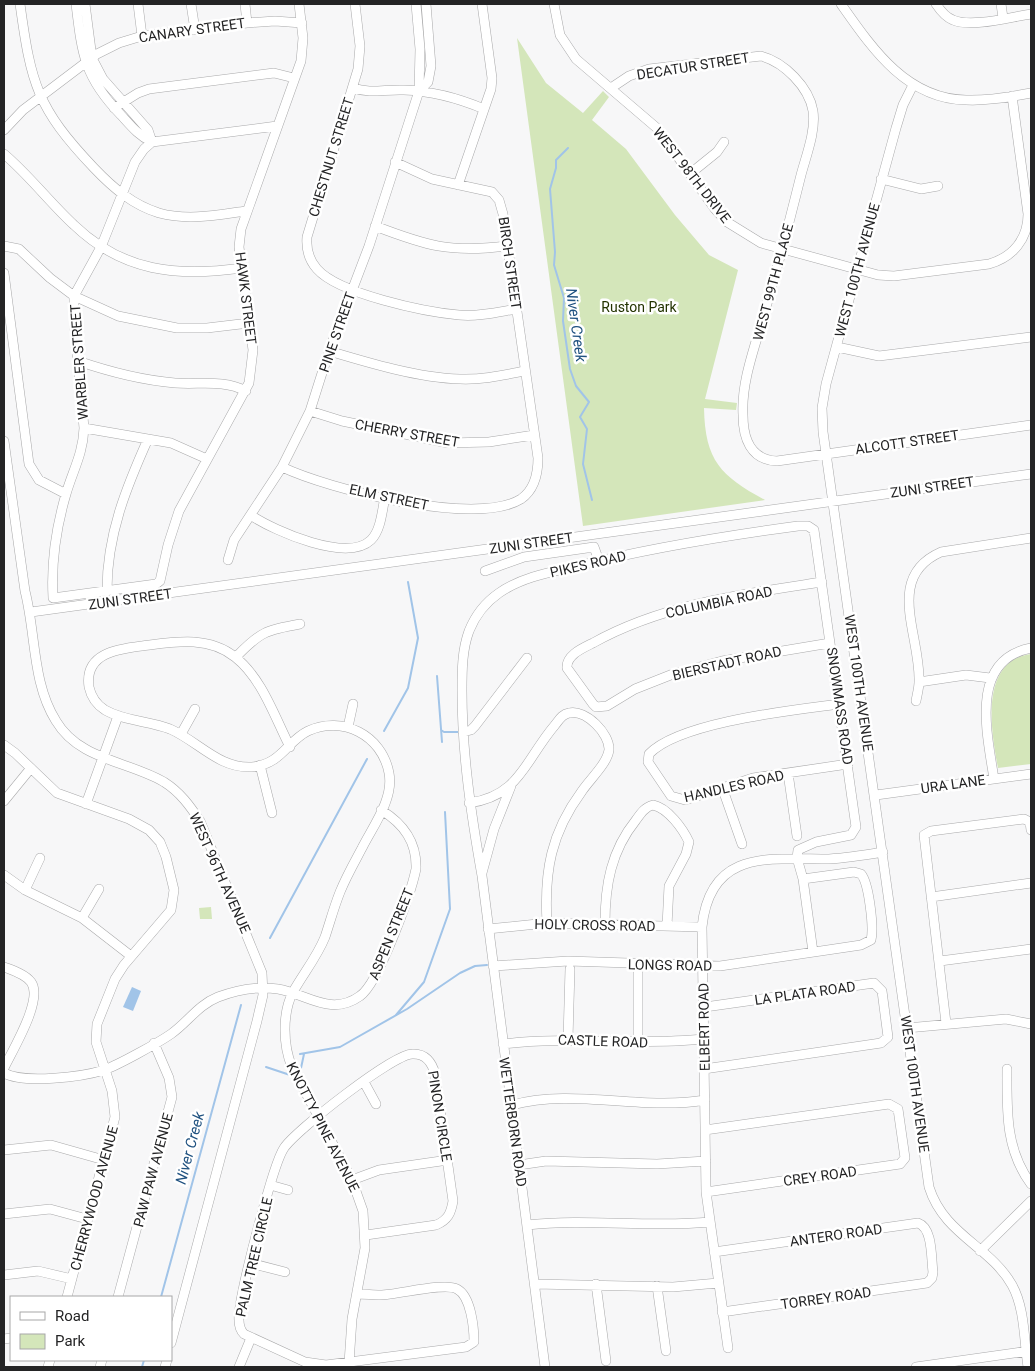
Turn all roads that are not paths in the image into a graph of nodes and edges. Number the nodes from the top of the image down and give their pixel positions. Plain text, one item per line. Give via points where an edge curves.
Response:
1 (20, 4) edge
2 (80, 4) edge
3 (138, 4) edge
4 (191, 4) edge
5 (244, 4) edge
6 (299, 4) edge
7 (355, 4) edge
8 (416, 4) edge
9 (426, 4) edge
10 (482, 4) edge
11 (554, 4) edge
12 (841, 4) edge
13 (936, 4) edge
14 (1001, 4) edge
15 (1031, 14) edge
16 (1003, 18) junction
17 (428, 19) junction
18 (418, 21) junction
19 (247, 23) junction
20 (302, 23) junction
21 (195, 30) junction
22 (142, 36) junction
23 (89, 61) junction
24 (294, 78) junction
25 (798, 84) joint
26 (913, 85) junction
27 (353, 88) junction
28 (611, 88) junction
29 (419, 91) junction
30 (1031, 93) edge
31 (1012, 96) junction
32 (40, 98) junction
33 (118, 105) junction
34 (484, 109) junction
35 (277, 126) junction
36 (4, 130) edge
37 (152, 142) junction
38 (724, 142) dead end
39 (4, 154) edge
40 (395, 162) junction
41 (691, 174) junction
42 (882, 180) junction
43 (458, 185) junction
44 (938, 186) dead end
45 (122, 195) junction
46 (246, 211) junction
47 (375, 226) junction
48 (4, 246) edge
49 (507, 246) junction
50 (101, 247) junction
51 (783, 250) junction
52 (242, 268) junction
53 (856, 269) junction
54 (4, 273) edge
55 (351, 289) junction
56 (74, 296) junction
57 (516, 309) junction
58 (249, 322) junction
59 (1031, 337) edge
60 (837, 347) junction
61 (329, 351) junction
62 (78, 362) junction
63 (525, 372) junction
64 (246, 391) junction
65 (310, 411) junction
66 (1031, 425) edge
67 (84, 428) junction
68 (534, 435) junction
69 (148, 439) junction
70 (4, 442) edge
71 (826, 453) junction
72 (207, 459) junction
73 (782, 460) joint
74 (282, 467) junction
75 (1031, 474) edge
76 (66, 494) junction
77 (384, 497) junction
78 (833, 502) junction
79 (498, 506) joint
80 (252, 516) junction
81 (811, 528) joint
82 (1031, 538) edge
83 (228, 560) dead end
84 (599, 561) junction
85 (485, 571) dead end
86 (822, 582) junction
87 (108, 590) junction
88 (31, 612) junction
89 (300, 624) dead end
90 (830, 643) junction
91 (1031, 648) edge
92 (236, 657) junction
93 (527, 658) dead end
94 (990, 678) junction
95 (919, 682) junction
96 (580, 687) joint
97 (916, 701) dead end
98 (353, 704) dead end
99 (839, 704) junction
100 (195, 709) dead end
101 (462, 714) joint
102 (118, 716) junction
103 (348, 727) junction
104 (463, 732) junction
105 (181, 734) junction
106 (4, 746) edge
107 (290, 747) junction
108 (101, 757) junction
109 (848, 764) junction
110 (260, 766) junction
111 (31, 768) junction
112 (788, 773) junction
113 (1031, 774) edge
114 (994, 779) junction
115 (512, 786) junction
116 (722, 787) junction
117 (876, 795) junction
118 (4, 801) edge
119 (469, 803) junction
120 (86, 804) junction
121 (381, 810) junction
122 (272, 813) dead end
123 (1031, 830) edge
124 (797, 836) dead end
125 (819, 842) junction
126 (742, 844) dead end
127 (883, 852) junction
128 (40, 858) dead end
129 (797, 858) junction
130 (819, 859) junction
131 (4, 875) edge
132 (482, 876) junction
133 (803, 879) junction
134 (1031, 883) edge
135 (99, 889) dead end
136 (25, 890) junction
137 (931, 897) junction
138 (82, 918) junction
139 (547, 923) junction
140 (605, 924) junction
141 (667, 926) junction
142 (702, 926) junction
143 (488, 929) junction
144 (1031, 949) edge
145 (813, 952) junction
146 (131, 956) junction
147 (940, 961) junction
148 (493, 966) junction
149 (703, 966) junction
150 (4, 967) edge
151 (570, 969) dead end
152 (638, 973) dead end
153 (263, 988) junction
154 (292, 994) junction
155 (704, 1007) junction
156 (946, 1023) junction
157 (1031, 1024) edge
158 (907, 1028) junction
159 (568, 1039) junction
160 (704, 1040) junction
161 (638, 1041) junction
162 (154, 1043) junction
163 (503, 1044) junction
164 (4, 1068) edge
165 (106, 1069) junction
166 (704, 1069) junction
167 (1008, 1069) dead end
168 (4, 1073) edge
169 (364, 1082) junction
170 (705, 1100) junction
171 (376, 1104) dead end
172 (512, 1104) junction
173 (319, 1116) junction
174 (706, 1130) junction
175 (4, 1150) edge
176 (104, 1160) junction
177 (448, 1160) junction
178 (706, 1161) junction
179 (519, 1166) junction
180 (352, 1180) junction
181 (1031, 1184) edge
182 (270, 1185) junction
183 (288, 1190) dead end
184 (706, 1192) junction
185 (1031, 1201) edge
186 (4, 1214) edge
187 (88, 1219) junction
188 (710, 1222) junction
189 (527, 1225) junction
190 (366, 1235) junction
191 (980, 1251) junction
192 (714, 1252) junction
193 (250, 1263) junction
194 (285, 1272) dead end
195 (4, 1275) edge
196 (72, 1279) junction
197 (930, 1282) joint
198 (718, 1283) junction
199 (535, 1284) junction
200 (596, 1284) junction
201 (657, 1286) junction
202 (357, 1294) junction
203 (67, 1296) edge
204 (118, 1296) edge
205 (722, 1312) junction
206 (251, 1338) junction
207 (172, 1339) edge
208 (728, 1348) dead end
209 (666, 1351) dead end
210 (1028, 1351) edge
211 (606, 1360) dead end
212 (348, 1363) junction
213 (239, 1367) edge
214 (545, 1367) edge
215 (916, 1367) edge
216 (1028, 1367) edge

1 - 32 street via 29,64
2 - 23 street
3 - 22 street
4 - 21 street
5 - 19 street
6 - 20 street, HAWK STREET
7 - 27 street, CHESTNUT STREET via 360,46
8 - 18 street, PINE STREET
9 - 17 street, PINE STREET
10 - 34 street via 492,78
11 - 28 street, WEST 98TH DRIVE via 560,35 569,51
12 - 26 street via 878,56
13 - 16 street via 946,16 959,22
14 - 16 street
15 - 16 street
17 - 18 street
17 - 29 street, PINE STREET via 430,76
18 - 29 street, PINE STREET
19 - 20 street, CANARY STREET
19 - 21 street, CANARY STREET
20 - 24 street, HAWK STREET via 302,56
21 - 22 street, CANARY STREET
22 - 23 street, CANARY STREET via 119,43
23 - 32 street, CANARY STREET
23 - 33 street via 95,83
24 - 33 street via 274,73 149,89
24 - 35 street, HAWK STREET
25 - 28 street, DECATUR STREET via 778,62 754,56 650,69 629,76
25 - 51 street, WEST 99TH PLACE via 811,104 813,126
26 - 31 street via 960,100
26 - 42 street, WEST 100TH AVENUE via 903,105
27 - 29 street via 372,92
27 - 55 street, CHESTNUT STREET via 306,245 309,257 319,271
28 - 41 street, WEST 98TH DRIVE via 658,130
29 - 34 street
29 - 40 street, PINE STREET
30 - 31 street
31 - 53 street, WEST 98TH DRIVE via 1028,214 1028,227 1021,243 1001,260 989,264 894,276
32 - 36 street, CANARY STREET
32 - 45 street via 66,138
33 - 37 street via 141,137
34 - 43 street
35 - 37 street
35 - 46 street, HAWK STREET
37 - 45 street, WARBLER STREET via 139,155
38 - 41 street
39 - 50 street via 73,225
40 - 43 street via 432,179
40 - 47 street, PINE STREET
41 - 51 street, WEST 98TH DRIVE via 727,222 753,239
42 - 44 street via 921,189
42 - 53 street, WEST 100TH AVENUE
43 - 49 street, BIRCH STREET via 486,190 497,197
45 - 46 street via 158,213 176,216
45 - 50 street, WARBLER STREET
46 - 52 street, HAWK STREET via 240,239
47 - 49 street via 416,242 445,248 470,250
47 - 55 street, PINE STREET
48 - 56 street via 19,249
49 - 57 street, BIRCH STREET
50 - 52 street via 134,263 169,272
50 - 56 street, WARBLER STREET
51 - 53 street, WEST 98TH DRIVE
51 - 73 street, WEST 99TH PLACE via 750,366 742,414 746,438 754,452 764,458
52 - 58 street, HAWK STREET
53 - 60 street, WEST 100TH AVENUE
54 - 76 street via 29,464 39,480
55 - 57 street, CHESTNUT STREET via 459,316
55 - 61 street, PINE STREET
56 - 58 street via 118,316 157,326 190,329
56 - 62 street, WARBLER STREET
57 - 63 street, BIRCH STREET
58 - 64 street, HAWK STREET via 253,359
59 - 60 street via 879,356
60 - 71 street, WEST 100TH AVENUE via 823,397
61 - 63 street via 448,378 475,379
61 - 65 street, PINE STREET
62 - 64 street via 132,378 188,384 222,383
62 - 67 street, WARBLER STREET
63 - 68 street, BIRCH STREET
64 - 72 street, HAWK STREET
65 - 68 street, CHERRY STREET via 448,443 489,442
65 - 74 street, PINE STREET
66 - 71 street, ALCOTT STREET
67 - 69 street
67 - 76 street, WARBLER STREET via 81,455
68 - 79 street, BIRCH STREET via 538,467 532,487 520,499
69 - 72 street via 184,447
69 - 87 street via 115,523 108,562
70 - 88 street, WEST 96TH AVENUE via 25,591
71 - 73 street, ALCOTT STREET
71 - 78 street, WEST 100TH AVENUE
72 - 87 street, HAWK STREET via 179,511 160,581
74 - 77 street, ELM STREET via 321,483
74 - 80 street, PINE STREET
75 - 78 street, ZUNI STREET
76 - 87 street, WARBLER STREET via 55,542 53,598
77 - 79 street, ELM STREET via 449,508
77 - 80 street via 375,535 364,545 349,549 288,534
78 - 88 street, ZUNI STREET
78 - 117 street, WEST 100TH AVENUE
80 - 83 street, PINE STREET via 234,540
81 - 84 street, PIKES ROAD via 798,526 726,536
81 - 86 street, SNOWMASS ROAD via 815,534
82 - 95 street via 941,552 916,570 909,586 909,600
84 - 85 street via 594,547 524,557
84 - 101 street, PIKES ROAD via 527,580 508,588 489,602 474,621 466,643
86 - 90 street, SNOWMASS ROAD
86 - 96 street, COLUMBIA ROAD via 688,606 619,630 570,658 569,672
88 - 108 street, WEST 96TH AVENUE via 41,682 49,708 65,733
89 - 92 street via 262,633
90 - 96 street, BIERSTADT ROAD via 722,661 673,674 635,689 603,708 596,707
90 - 99 street, SNOWMASS ROAD
91 - 94 street via 1006,658 997,665
92 - 102 street via 210,644 187,641 107,652 90,672 89,687 104,709
92 - 107 street via 253,677
93 - 104 street via 475,726
94 - 95 street via 966,675
94 - 114 street via 987,719
95 - 97 street
98 - 103 street
99 - 109 street, SNOWMASS ROAD
99 - 116 street, HANDLES ROAD via 716,725 662,744 648,758 658,779 671,796 680,800
100 - 105 street
101 - 104 street, WETTERBORN ROAD
102 - 105 street
102 - 108 street
103 - 107 street, KNOTTY PINE AVENUE via 317,728 301,735
103 - 121 street, KNOTTY PINE AVENUE via 372,740 385,759 390,780
104 - 119 street, WETTERBORN ROAD
105 - 110 street via 226,763
106 - 111 street, CHERRYWOOD AVENUE
107 - 110 street, KNOTTY PINE AVENUE
108 - 120 street
108 - 153 street, WEST 96TH AVENUE via 163,782 183,797 191,808 200,821 260,964
109 - 112 street, HANDLES ROAD
109 - 125 street, SNOWMASS ROAD via 855,830 851,835
110 - 122 street
111 - 118 street
111 - 120 street, CHERRYWOOD AVENUE via 52,790
112 - 116 street, HANDLES ROAD
112 - 124 street
113 - 114 street, URA LANE
114 - 117 street, URA LANE
115 - 119 street via 494,797
115 - 132 street, WETTERBORN ROAD via 494,829
115 - 139 street, WETTERBORN ROAD via 564,714 574,712 584,716 606,735 608,755 569,811 554,844 546,876
116 - 126 street
117 - 127 street, WEST 100TH AVENUE
119 - 132 street, WETTERBORN ROAD
120 - 146 street, CHERRYWOOD AVENUE via 143,826 160,842 166,857 174,890 171,910
121 - 154 street, KNOTTY PINE AVENUE via 341,888 324,939
121 - 154 street, ASPEN STREET via 395,819 408,835 416,862 414,876 379,972 362,996 338,1005 323,1005
123 - 137 street via 1030,822 1024,818 925,834 923,840
125 - 129 street via 798,850
125 - 130 street
127 - 130 street, ELBERT ROAD
127 - 158 street, WEST 100TH AVENUE
128 - 136 street
129 - 130 street, ELBERT ROAD
129 - 133 street
129 - 142 street, ELBERT ROAD via 765,859 733,868 711,892
131 - 136 street
132 - 143 street, WETTERBORN ROAD
133 - 145 street
133 - 145 street, LONGS ROAD via 854,872 864,876 872,935 868,942
134 - 137 street
135 - 138 street
136 - 138 street
137 - 147 street
138 - 146 street
139 - 140 street, HOLY CROSS ROAD
139 - 143 street, HOLY CROSS ROAD
140 - 141 street, HOLY CROSS ROAD
140 - 141 street via 611,863 628,830 648,806 656,805 685,834 688,846 669,886
141 - 142 street, HOLY CROSS ROAD
142 - 149 street, ELBERT ROAD
143 - 148 street, WETTERBORN ROAD
144 - 147 street
145 - 149 street, LONGS ROAD
146 - 165 street, CHERRYWOOD AVENUE via 115,978 97,1024 96,1042
147 - 156 street
148 - 149 street, LONGS ROAD via 568,961
148 - 163 street, WETTERBORN ROAD
149 - 155 street, ELBERT ROAD
150 - 164 street via 31,982 34,1000
151 - 159 street
152 - 161 street
153 - 154 street, ASPEN STREET
153 - 162 street, ASPEN STREET via 212,1000 196,1009 172,1034
153 - 207 street, WEST 96TH AVENUE via 258,1021
154 - 173 street, KNOTTY PINE AVENUE via 286,1051
155 - 160 street, ELBERT ROAD
155 - 166 street, LA PLATA ROAD via 874,983 882,991 887,1039 876,1044
156 - 157 street via 1009,1019
156 - 158 street
158 - 191 street, WEST 100TH AVENUE via 933,1198 942,1215
159 - 161 street, CASTLE ROAD
159 - 163 street, CASTLE ROAD
160 - 161 street, CASTLE ROAD
160 - 166 street, ELBERT ROAD
162 - 165 street, ASPEN STREET
162 - 204 street, PAW PAW AVENUE via 169,1078 172,1098
163 - 172 street, WETTERBORN ROAD
165 - 168 street, ASPEN STREET via 35,1080
165 - 176 street, CHERRYWOOD AVENUE via 116,1108
166 - 170 street, ELBERT ROAD
167 - 181 street via 1010,1143
169 - 171 street
169 - 173 street, PINON CIRCLE
169 - 177 street, PINON CIRCLE via 406,1055 420,1054 428,1058 435,1074
170 - 172 street via 663,1103 558,1099
170 - 174 street, ELBERT ROAD
172 - 179 street, WETTERBORN ROAD
173 - 180 street, KNOTTY PINE AVENUE
173 - 182 street, PALM TREE CIRCLE via 298,1131 284,1148
174 - 178 street, ELBERT ROAD
174 - 184 street, CREY ROAD via 892,1105 898,1109 905,1158 900,1164
175 - 176 street via 51,1145
176 - 187 street, CHERRYWOOD AVENUE
177 - 180 street via 379,1170
177 - 190 street, PINON CIRCLE via 453,1201 446,1220 428,1227
178 - 179 street via 657,1164 546,1161
178 - 184 street, ELBERT ROAD
179 - 189 street, WETTERBORN ROAD
180 - 190 street, KNOTTY PINE AVENUE via 361,1204
182 - 183 street
182 - 193 street, PALM TREE CIRCLE
184 - 188 street, ELBERT ROAD
185 - 191 street
186 - 187 street via 50,1209
187 - 196 street, CHERRYWOOD AVENUE
188 - 189 street via 661,1225 559,1221
188 - 192 street, ELBERT ROAD
189 - 199 street, WETTERBORN ROAD
190 - 202 street, KNOTTY PINE AVENUE
191 - 210 street, WEST 100TH AVENUE via 1008,1279 1016,1293
192 - 197 street, ANTERO ROAD via 918,1223 928,1233 933,1272
192 - 198 street, ELBERT ROAD
193 - 194 street
193 - 206 street, PALM TREE CIRCLE via 239,1321 241,1331
195 - 196 street via 38,1271
196 - 203 street, CHERRYWOOD AVENUE
197 - 205 street, TORREY ROAD
198 - 201 street
198 - 205 street, ELBERT ROAD
199 - 200 street
199 - 214 street, WETTERBORN ROAD
200 - 201 street
200 - 211 street
201 - 209 street
202 - 212 street, KNOTTY PINE AVENUE
202 - 212 street, PALM TREE CIRCLE via 381,1295 445,1287 457,1289 466,1297 474,1342 466,1347
205 - 208 street, ELBERT ROAD
206 - 212 street, PALM TREE CIRCLE via 305,1362 326,1365
206 - 213 street
210 - 215 street
210 - 216 street, WEST 100TH AVENUE

